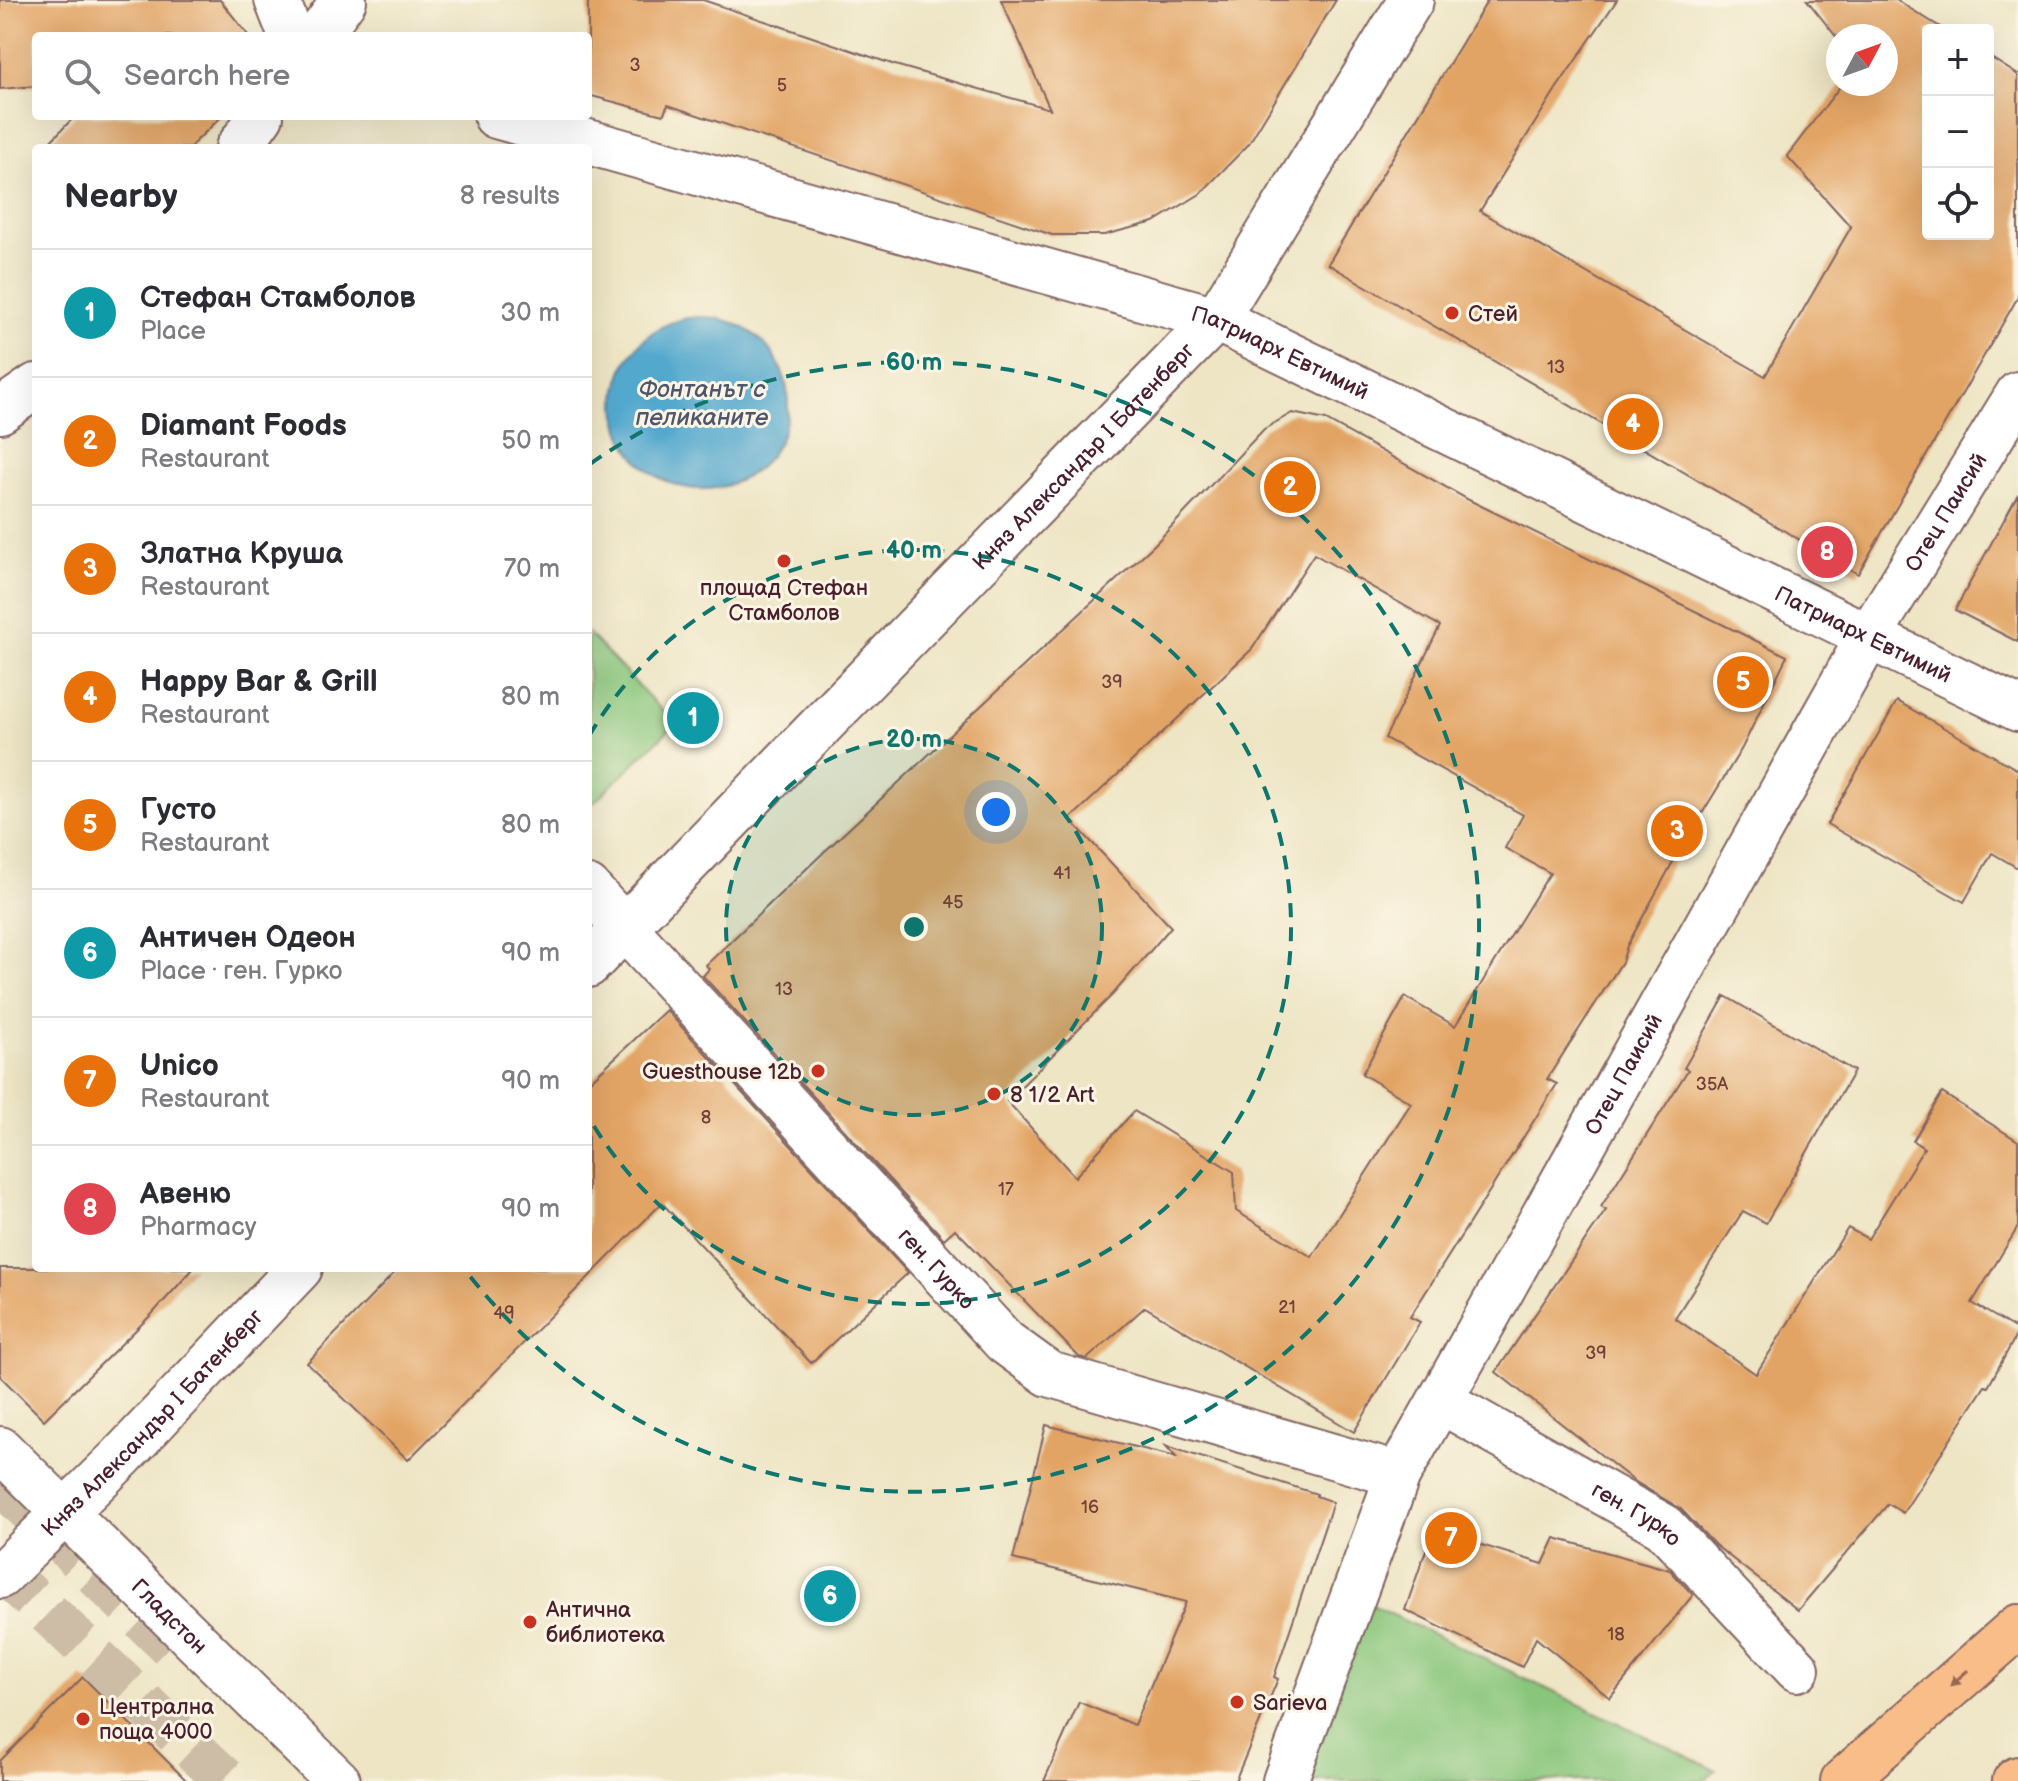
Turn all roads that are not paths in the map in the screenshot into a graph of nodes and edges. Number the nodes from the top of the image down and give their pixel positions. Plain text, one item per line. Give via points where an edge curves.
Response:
1 (277, 0) edge
2 (344, 0) edge
3 (1411, 0) edge
4 (289, 32) edge
5 (321, 32) edge
6 (258, 120) edge
7 (510, 120) edge
8 (241, 144) edge
9 (1216, 319) junction
10 (32, 389) edge
11 (2018, 394) edge
12 (0, 411) edge
13 (1869, 636) junction
14 (2018, 709) edge
15 (592, 893) edge
16 (623, 928) junction
17 (592, 961) edge
18 (296, 1272) edge
19 (1441, 1401) junction
20 (0, 1449) edge
21 (1398, 1475) junction
22 (65, 1512) junction
23 (0, 1576) edge
24 (2018, 1627) edge
25 (1797, 1669) dead end
26 (338, 1781) edge
27 (1285, 1781) edge
28 (1843, 1781) edge

1 - 4 street
2 - 5 street
3 - 9 street, Княз Александър I Батенберг
6 - 8 street
7 - 9 street, Патриарх Евтимий
9 - 13 street, Патриарх Евтимий
9 - 16 street, Княз Александър I Батенберг
10 - 12 street
11 - 13 street, Отец Паисий
13 - 14 street, Патриарх Евтимий
13 - 19 street, Отец Паисий
15 - 16 street, ген. Гурко
16 - 17 street, Княз Александър I Батенберг
16 - 21 street, ген. Гурко via 1005,1342 1049,1374
18 - 22 street, Княз Александър I Батенберг
19 - 21 street, Отец Паисий
19 - 25 street, ген. Гурко via 1663,1526
20 - 22 street, Гладстон
21 - 27 street, Отец Паисий
22 - 23 street, Княз Александър I Батенберг
22 - 26 street, Гладстон
24 -> 28 main road

